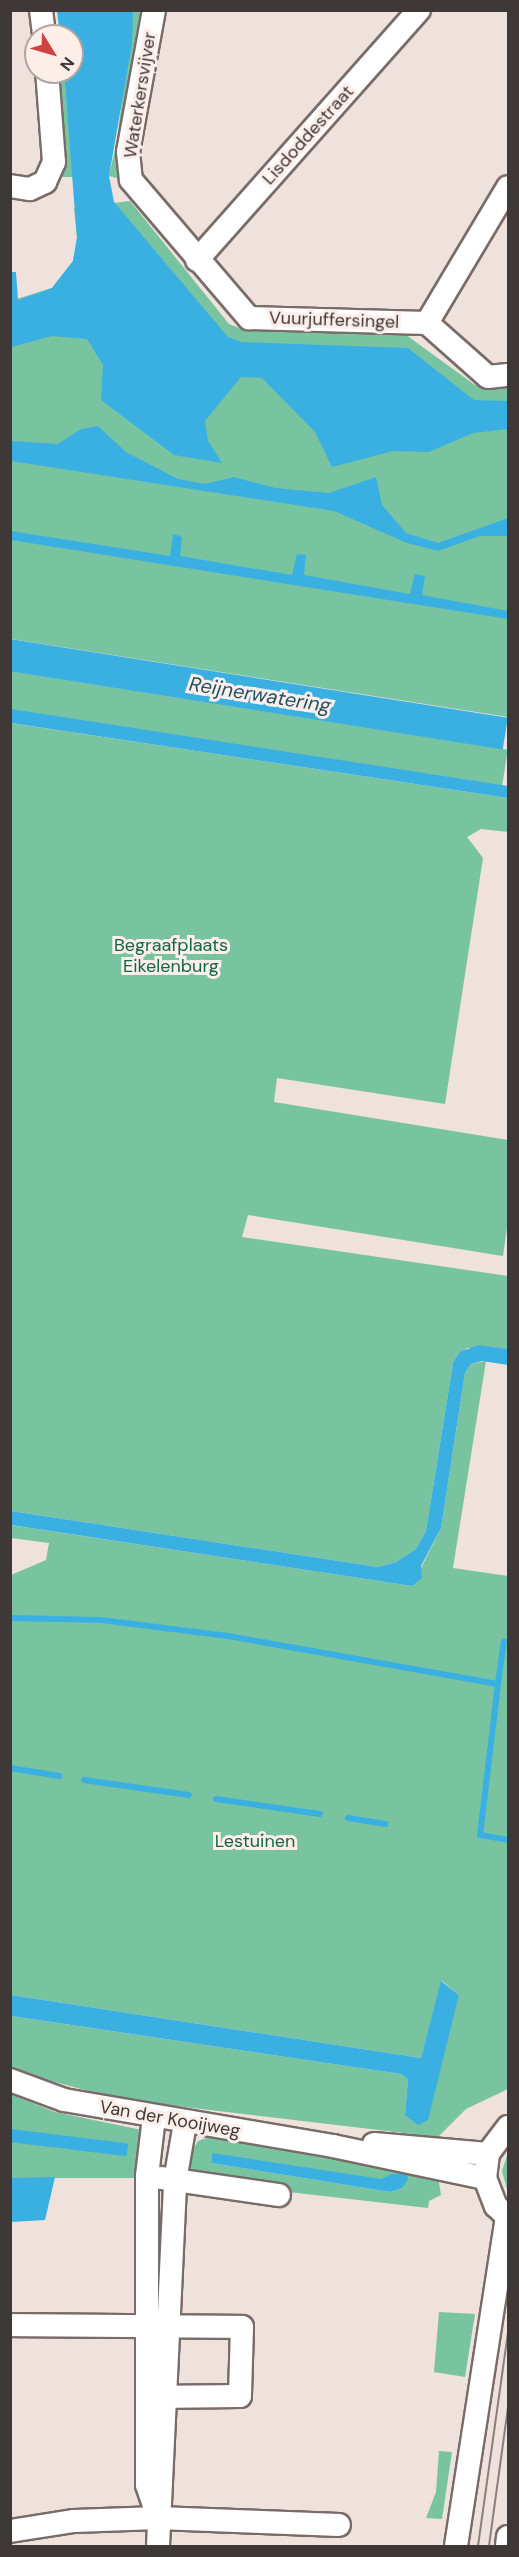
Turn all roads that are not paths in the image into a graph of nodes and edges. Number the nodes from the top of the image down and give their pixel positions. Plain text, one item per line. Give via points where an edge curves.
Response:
1 (154, 10) edge
2 (419, 10) edge
3 (47, 84) edge
4 (131, 180) joint
5 (10, 186) edge
6 (508, 188) edge
7 (197, 260) junction
8 (427, 323) junction
9 (508, 375) edge
10 (10, 2080) edge
11 (154, 2117) junction
12 (185, 2122) junction
13 (508, 2127) edge
14 (333, 2146) junction
15 (488, 2154) junction
16 (147, 2176) junction
17 (484, 2178) junction
18 (175, 2181) junction
19 (279, 2195) dead end
20 (508, 2216) edge
21 (10, 2325) edge
22 (158, 2325) junction
23 (157, 2397) junction
24 (158, 2518) junction
25 (339, 2525) dead end
26 (10, 2531) edge
27 (158, 2547) edge
28 (456, 2547) edge

1 - 4 street, Waterkersvijver via 128,152
2 - 7 street, Lisdoddestraat
3 - 5 street via 54,162 45,182 30,189
4 - 7 street, Vuurjuffersingel
6 - 8 street
7 - 8 street, Vuurjuffersingel via 249,318
8 - 9 street via 488,377
10 - 11 street, Van der Kooijweg via 64,2100
11 - 12 street, Van der Kooijweg
11 - 16 street
12 - 14 street, Van der Kooijweg
12 - 18 street
13 - 15 street
14 - 15 street, Van der Kooijweg via 377,2144
14 - 17 street, Van der Kooijweg
15 - 17 street
16 - 18 street
16 - 22 street
17 - 20 street via 492,2199
18 - 19 street
18 - 22 street
20 - 28 street
21 - 22 street
22 - 23 street
22 - 23 street via 242,2328 240,2396
23 - 24 street via 164,2483
24 - 25 street
24 - 26 street via 74,2521
24 - 27 street

